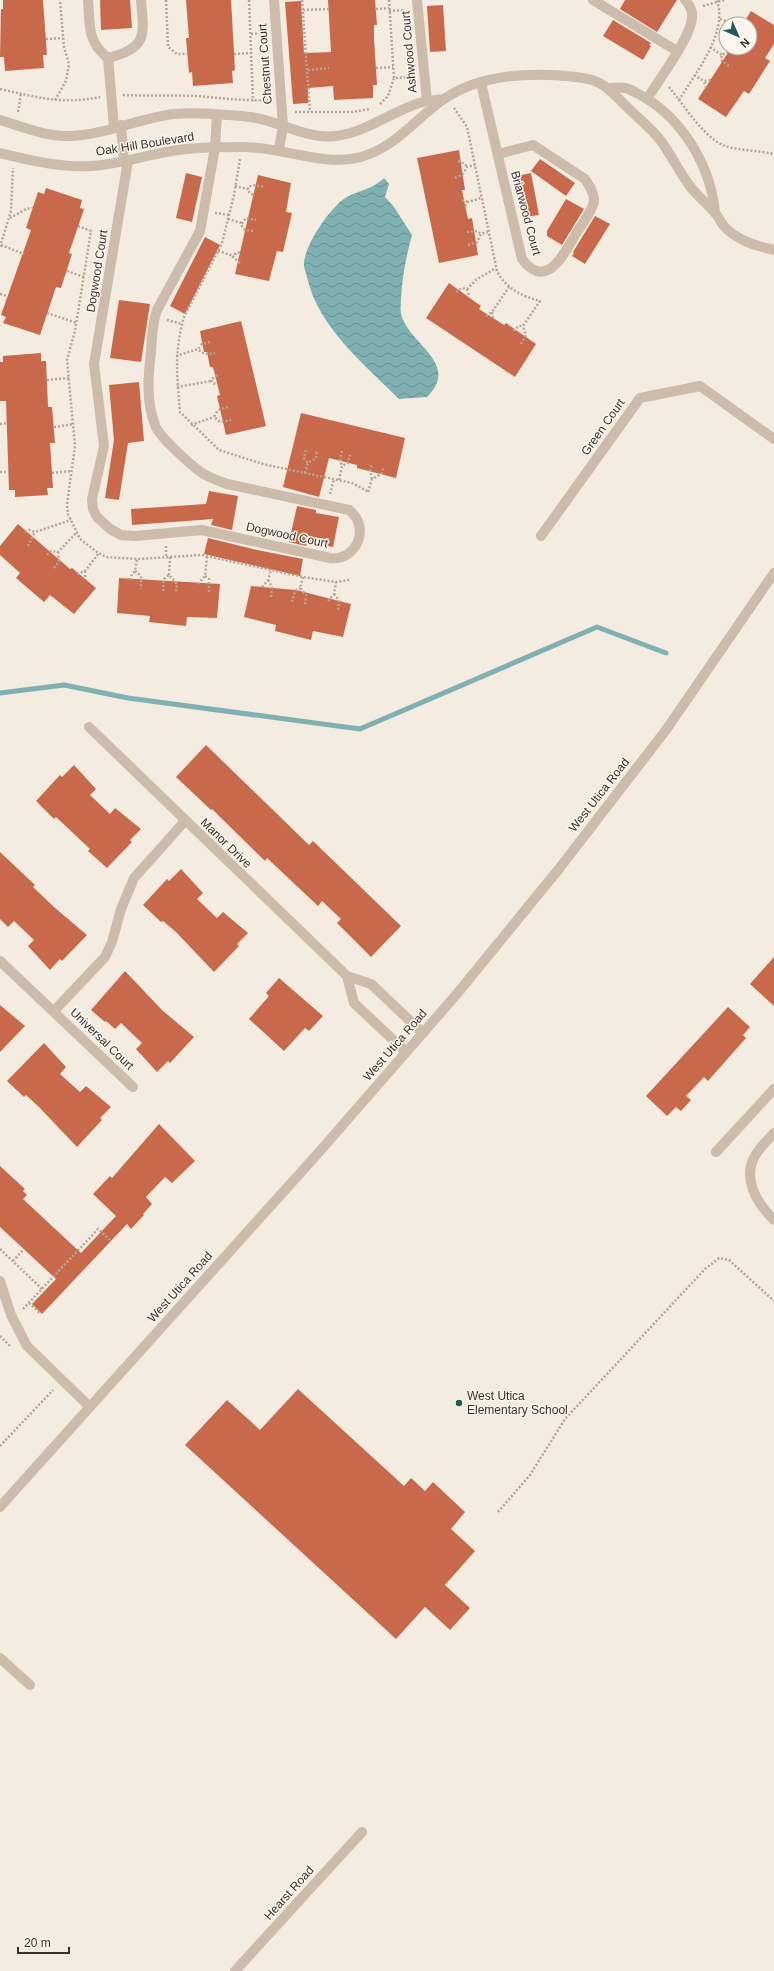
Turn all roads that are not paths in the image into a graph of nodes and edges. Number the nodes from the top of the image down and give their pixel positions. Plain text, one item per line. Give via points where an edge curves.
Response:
1 (88, 0) edge
2 (141, 0) edge
3 (274, 0) edge
4 (417, 0) edge
5 (593, 0) edge
6 (685, 0) edge
7 (677, 51) junction
8 (108, 58) junction
9 (481, 83) junction
10 (609, 88) junction
11 (444, 99) junction
12 (647, 99) junction
13 (427, 101) junction
14 (217, 115) junction
15 (0, 120) edge
16 (118, 126) junction
17 (283, 126) junction
18 (215, 148) junction
19 (279, 150) junction
20 (0, 153) edge
21 (498, 154) junction
22 (126, 161) junction
23 (715, 213) junction
24 (774, 250) edge
25 (774, 439) edge
26 (542, 536) dead end
27 (774, 573) edge
28 (90, 727) dead end
29 (185, 821) junction
30 (0, 961) edge
31 (347, 976) junction
32 (54, 1011) junction
33 (423, 1033) junction
34 (406, 1052) junction
35 (133, 1087) dead end
36 (774, 1089) edge
37 (774, 1133) edge
38 (716, 1152) dead end
39 (774, 1220) edge
40 (0, 1281) edge
41 (90, 1407) junction
42 (0, 1507) edge
43 (0, 1658) edge
44 (30, 1685) dead end
45 (362, 1832) dead end
46 (235, 1971) edge

1 - 8 street via 92,39
2 - 8 street via 144,33 141,39 127,51
3 - 17 street, Chestnut Court
4 - 13 street, Ashwood Court
5 - 7 street
6 - 7 street via 692,12 691,24
7 - 12 street
8 - 16 street
9 - 10 street, Oak Hill Boulevard via 539,73 597,81
9 - 11 street, Oak Hill Boulevard via 462,89
9 - 21 street, Briarwood Court
10 - 12 street, Oak Hill Boulevard via 625,88
10 - 23 street, Oak Hill Boulevard via 659,138 687,182
11 - 13 street, Oak Hill Boulevard
11 - 19 street, Oak Hill Boulevard via 393,142 378,151 362,156 330,160
12 - 23 street, Oak Hill Boulevard via 666,113 698,155 714,198
13 - 17 street, Oak Hill Boulevard via 346,134 317,135
14 - 16 street, Oak Hill Boulevard via 174,114
14 - 17 street, Oak Hill Boulevard via 251,117
14 - 18 street
15 - 16 street, Oak Hill Boulevard via 50,135 92,135
16 - 22 street
17 - 19 street, Chestnut Court
18 - 19 street, Oak Hill Boulevard
18 - 22 street, Oak Hill Boulevard via 186,149
18 - 22 street, Dogwood Court via 200,231 157,310 154,321 148,392 155,427 194,466 217,480 243,488 349,510 355,514 360,522 361,531 357,546 344,557 330,558 202,530 135,536 122,534 101,523 97,517 92,499 104,446 94,364
20 - 22 street, Oak Hill Boulevard via 73,166
21 - 21 street, Briarwood Court via 522,259 534,271 543,272 553,268 591,209 594,197 590,188 585,179 533,145
23 - 24 street, Oak Hill Boulevard via 724,227 739,238
25 - 26 street, Green Court via 700,386 640,398
27 - 33 street, West Utica Road via 666,730 558,870
28 - 29 street, Manor Drive
29 - 31 street, Manor Drive
29 - 32 street, Universal Court via 134,878 105,957
30 - 32 street, Universal Court
31 - 33 street, Manor Drive via 371,984
31 - 34 street via 354,1003
32 - 35 street, Universal Court
33 - 34 street, West Utica Road
34 - 41 street, West Utica Road
36 - 38 street
37 - 39 street via 755,1155 750,1177 754,1194
40 - 41 street via 11,1315 27,1346
41 - 42 street, West Utica Road
43 - 44 street
45 - 46 street, Hearst Road

